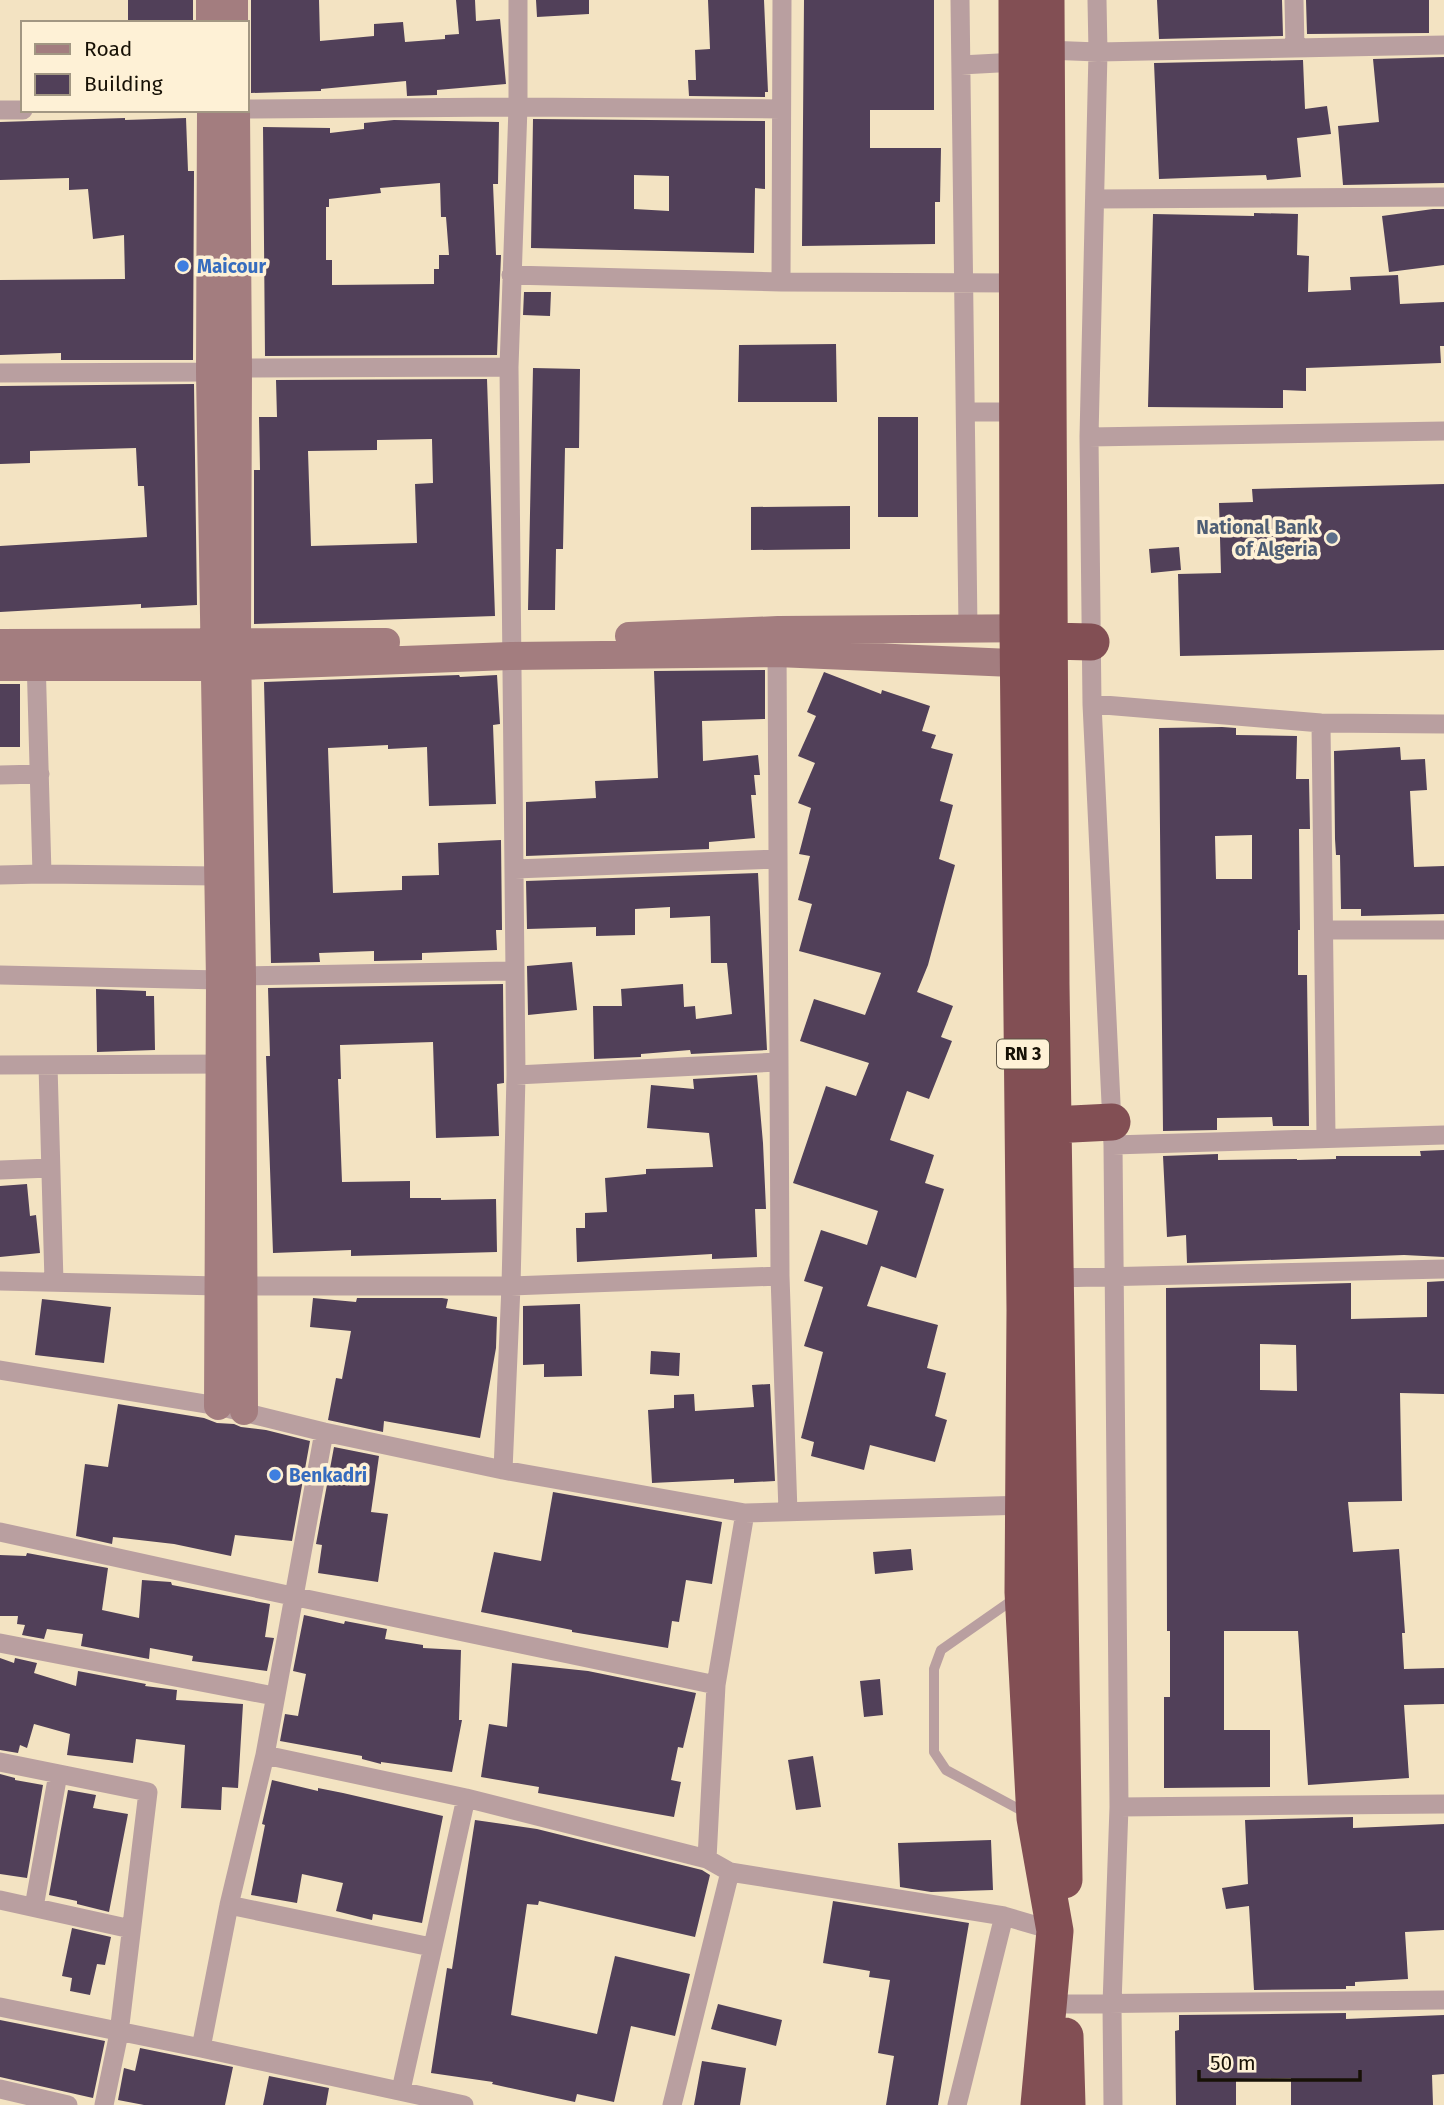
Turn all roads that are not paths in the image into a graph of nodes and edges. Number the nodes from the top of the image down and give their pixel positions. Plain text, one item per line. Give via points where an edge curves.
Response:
1 (210, 0) edge
2 (234, 0) edge
3 (518, 0) edge
4 (782, 0) edge
5 (960, 0) edge
6 (1017, 0) edge
7 (1046, 0) edge
8 (1097, 0) edge
9 (1294, 0) edge
10 (210, 21) edge
11 (234, 21) edge
12 (1444, 46) edge
13 (1295, 48) junction
14 (1098, 52) junction
15 (1032, 56) junction
16 (961, 65) junction
17 (518, 107) junction
18 (248, 109) edge
19 (781, 109) junction
20 (0, 110) edge
21 (21, 110) edge
22 (211, 112) edge
23 (236, 112) edge
24 (1444, 197) edge
25 (1095, 199) junction
26 (511, 275) junction
27 (781, 282) junction
28 (965, 283) junction
29 (1018, 283) junction
30 (509, 367) junction
31 (238, 368) junction
32 (210, 372) junction
33 (0, 373) edge
34 (966, 412) junction
35 (1020, 412) junction
36 (1444, 431) edge
37 (1089, 437) junction
38 (968, 628) junction
39 (777, 642) junction
40 (1091, 642) junction
41 (0, 643) edge
42 (1038, 645) junction
43 (512, 649) junction
44 (36, 654) junction
45 (226, 655) junction
46 (0, 667) edge
47 (1092, 704) junction
48 (1321, 723) junction
49 (1444, 724) edge
50 (40, 774) junction
51 (0, 775) edge
52 (778, 859) junction
53 (514, 869) junction
54 (42, 874) junction
55 (0, 875) edge
56 (218, 876) junction
57 (1325, 929) junction
58 (1444, 930) edge
59 (514, 971) junction
60 (0, 975) edge
61 (231, 978) junction
62 (779, 1062) junction
63 (231, 1064) junction
64 (0, 1065) edge
65 (48, 1065) junction
66 (516, 1075) junction
67 (1052, 1125) junction
68 (1112, 1133) junction
69 (1444, 1135) edge
70 (1326, 1137) junction
71 (50, 1168) junction
72 (0, 1170) edge
73 (1444, 1269) edge
74 (780, 1276) junction
75 (1054, 1278) junction
76 (1113, 1278) junction
77 (0, 1281) edge
78 (54, 1282) junction
79 (231, 1286) junction
80 (511, 1286) junction
81 (0, 1370) edge
82 (231, 1409) junction
83 (324, 1432) junction
84 (503, 1470) junction
85 (1041, 1504) junction
86 (788, 1512) junction
87 (745, 1513) junction
88 (0, 1532) edge
89 (1023, 1592) junction
90 (292, 1596) junction
91 (0, 1643) edge
92 (716, 1685) junction
93 (274, 1696) junction
94 (265, 1755) junction
95 (0, 1762) edge
96 (58, 1774) junction
97 (466, 1798) junction
98 (1444, 1804) edge
99 (1119, 1807) junction
100 (1035, 1818) junction
101 (708, 1859) junction
102 (730, 1872) junction
103 (0, 1900) edge
104 (229, 1905) junction
105 (34, 1907) junction
106 (1004, 1916) junction
107 (131, 1929) junction
108 (1055, 1931) junction
109 (431, 1947) junction
110 (1444, 2000) edge
111 (1064, 2004) junction
112 (1112, 2004) junction
113 (0, 2007) edge
114 (119, 2033) junction
115 (201, 2048) junction
116 (0, 2089) edge
117 (401, 2090) junction
118 (68, 2105) edge
119 (104, 2105) edge
120 (464, 2105) edge
121 (672, 2105) edge
122 (957, 2105) edge
123 (1039, 2105) edge
124 (1067, 2105) edge
125 (1113, 2105) edge

1 - 10 street
2 - 11 street
3 - 17 street
4 - 19 street
5 - 16 street
6 - 15 highway, RN 3
7 - 15 highway, RN 3
8 - 14 street
9 - 13 street
12 - 13 street
13 - 14 street
14 - 15 street
14 - 25 street
15 - 16 street
15 - 29 highway, RN 3
15 - 42 highway, RN 3
16 - 28 street
17 - 18 street
17 - 19 street
17 - 26 street
19 - 27 street
20 - 21 street
22 - 32 street
23 - 31 street
24 - 25 street
25 - 37 street
26 - 27 street
26 - 30 street
27 - 28 street
28 - 29 street
28 - 34 street
29 - 35 highway, RN 3
30 - 31 street
30 - 43 street
31 - 32 street
31 - 45 street
32 - 33 street
32 - 45 street
34 - 35 street
34 - 38 street
35 - 42 highway, RN 3
36 - 37 street
37 - 40 street
38 - 39 street
38 - 42 street
39 - 42 street
39 - 43 street
39 - 52 street
40 - 42 highway
40 - 47 street
41 - 44 street
42 - 67 highway, RN 3
42 - 85 highway, RN 3 via 1025,1310
43 - 45 street
43 - 53 street
44 - 45 street
44 - 46 street
44 - 50 street
45 - 56 street
45 - 61 street
47 - 48 street
47 - 68 street
48 - 49 street
48 - 57 street
50 - 51 street
50 - 54 street
52 - 53 street
52 - 62 street
53 - 59 street
54 - 55 street
54 - 56 street
56 - 61 street
57 - 58 street
57 - 70 street
59 - 61 street
59 - 66 street
60 - 61 street
61 - 63 street
62 - 66 street
62 - 74 street
63 - 65 street
63 - 79 street
64 - 65 street
65 - 71 street
66 - 80 street
67 - 68 highway
67 - 75 highway, RN 3
68 - 70 street
68 - 76 street
69 - 70 street
71 - 72 street
71 - 78 street
73 - 76 street
74 - 80 street
74 - 86 street
75 - 76 street
75 - 85 highway, RN 3
76 - 99 street
77 - 78 street
78 - 79 street
79 - 80 street
79 - 82 street
80 - 84 street
81 - 82 street
82 - 83 street
83 - 84 street
83 - 90 street
84 - 87 street
85 - 86 street
85 - 89 highway, RN 3
85 - 111 highway, RN 3
86 - 87 street
87 - 92 street
88 - 90 street
89 - 100 highway, RN 3
89 - 100 lane via 941,1650 934,1669 933,1752 946,1770
90 - 92 street
90 - 93 street
91 - 93 street
92 - 101 street
93 - 94 street
94 - 97 street
94 - 104 street
95 - 96 street
96 - 105 street
96 - 107 street via 148,1792
97 - 101 street
97 - 109 street
98 - 99 street
99 - 112 street
100 - 108 highway, RN 3
101 - 102 street
102 - 106 street
102 - 121 street
103 - 105 street
104 - 109 street
104 - 115 street
105 - 107 street
106 - 108 street
106 - 122 street
107 - 114 street
108 - 123 highway, RN 3
109 - 117 street
110 - 112 street
111 - 112 street
111 - 124 highway, RN 3
112 - 125 street
113 - 114 street
114 - 115 street
114 - 119 street
115 - 117 street
116 - 118 street
117 - 120 street

